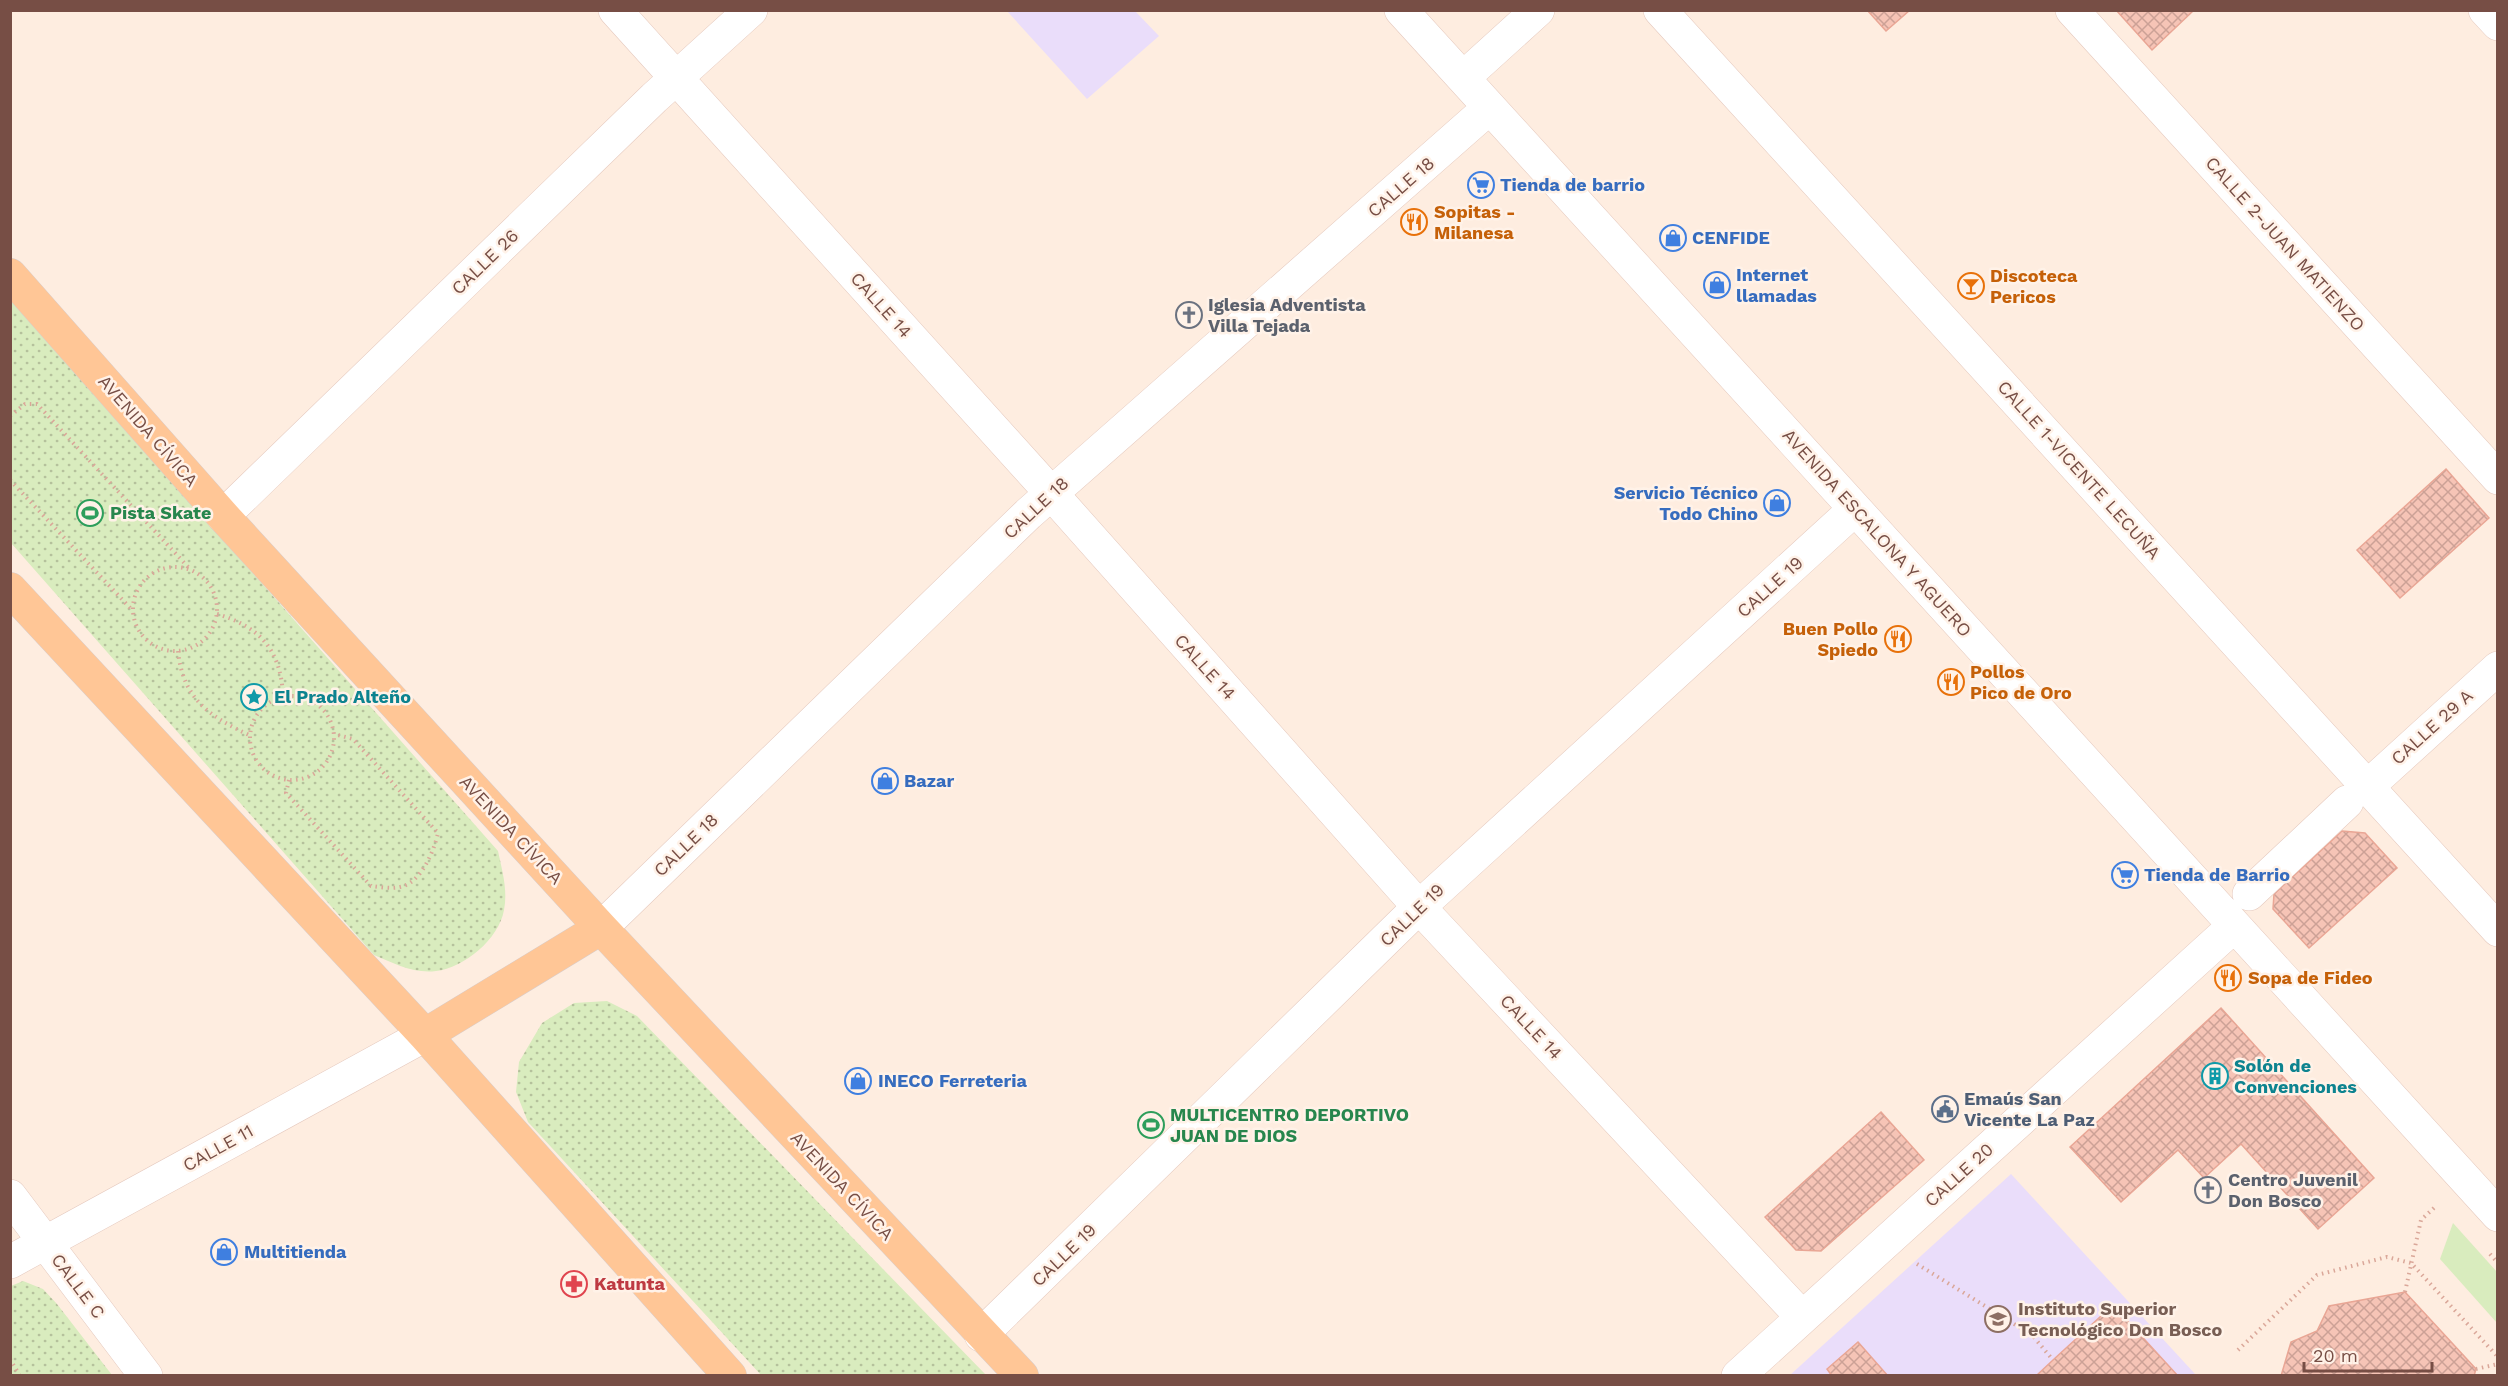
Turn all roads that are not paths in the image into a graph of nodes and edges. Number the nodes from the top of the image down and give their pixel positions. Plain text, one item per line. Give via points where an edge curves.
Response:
1 (615, 10) edge
2 (751, 10) edge
3 (1401, 10) edge
4 (1538, 10) edge
5 (1660, 10) edge
6 (2072, 10) edge
7 (2485, 10) edge
8 (2498, 24) edge
9 (676, 78) junction
10 (1463, 78) junction
11 (1489, 108) junction
12 (10, 275) edge
13 (2498, 478) edge
14 (1051, 494) junction
15 (1855, 509) junction
16 (223, 516) junction
17 (10, 589) edge
18 (2498, 668) edge
19 (2357, 794) junction
20 (2249, 894) dead end
21 (1419, 908) junction
22 (2234, 926) junction
23 (601, 928) junction
24 (2498, 930) edge
25 (425, 1035) junction
26 (10, 1196) edge
27 (2498, 1215) edge
28 (45, 1243) junction
29 (10, 1262) edge
30 (1802, 1317) junction
31 (981, 1335) junction
32 (146, 1376) edge
33 (730, 1376) edge
34 (1022, 1376) edge
35 (1738, 1376) edge

1 - 9 street, CALLE 14
2 - 9 street, CALLE 26
3 - 10 street, AVENIDA ESCALONA Y AGUERO
4 - 10 street
5 - 19 street, CALLE 1-VICENTE LECUÑA
6 - 13 street, CALLE 2-JUAN MATIENZO
7 - 8 street
9 - 14 street, CALLE 14
9 - 16 street, CALLE 26
10 - 11 street, AVENIDA ESCALONA Y AGUERO
11 - 14 street, CALLE 18
11 - 15 street, AVENIDA ESCALONA Y AGUERO
12 - 16 main road, AVENIDA CÍVICA
14 - 21 street, CALLE 14
14 - 23 street, CALLE 18
15 - 21 street, CALLE 19
15 - 22 street, AVENIDA ESCALONA Y AGUERO
16 - 23 main road, AVENIDA CÍVICA
17 - 25 main road
18 - 19 street, CALLE 29 A
19 - 20 street, CALLE 29 A
19 - 24 street, CALLE 1-VICENTE LECUÑA
21 - 30 street, CALLE 14
21 - 31 street, CALLE 19
22 - 27 street, AVENIDA ESCALONA Y AGUERO
22 - 30 street, CALLE 20
23 - 25 main road
23 - 31 main road, AVENIDA CÍVICA
25 - 28 street, CALLE 11
25 - 33 main road
26 - 28 street, CALLE C
28 - 29 street, CALLE 11
28 - 32 street, CALLE C
30 - 35 street, CALLE 20
31 - 34 main road, AVENIDA CÍVICA

